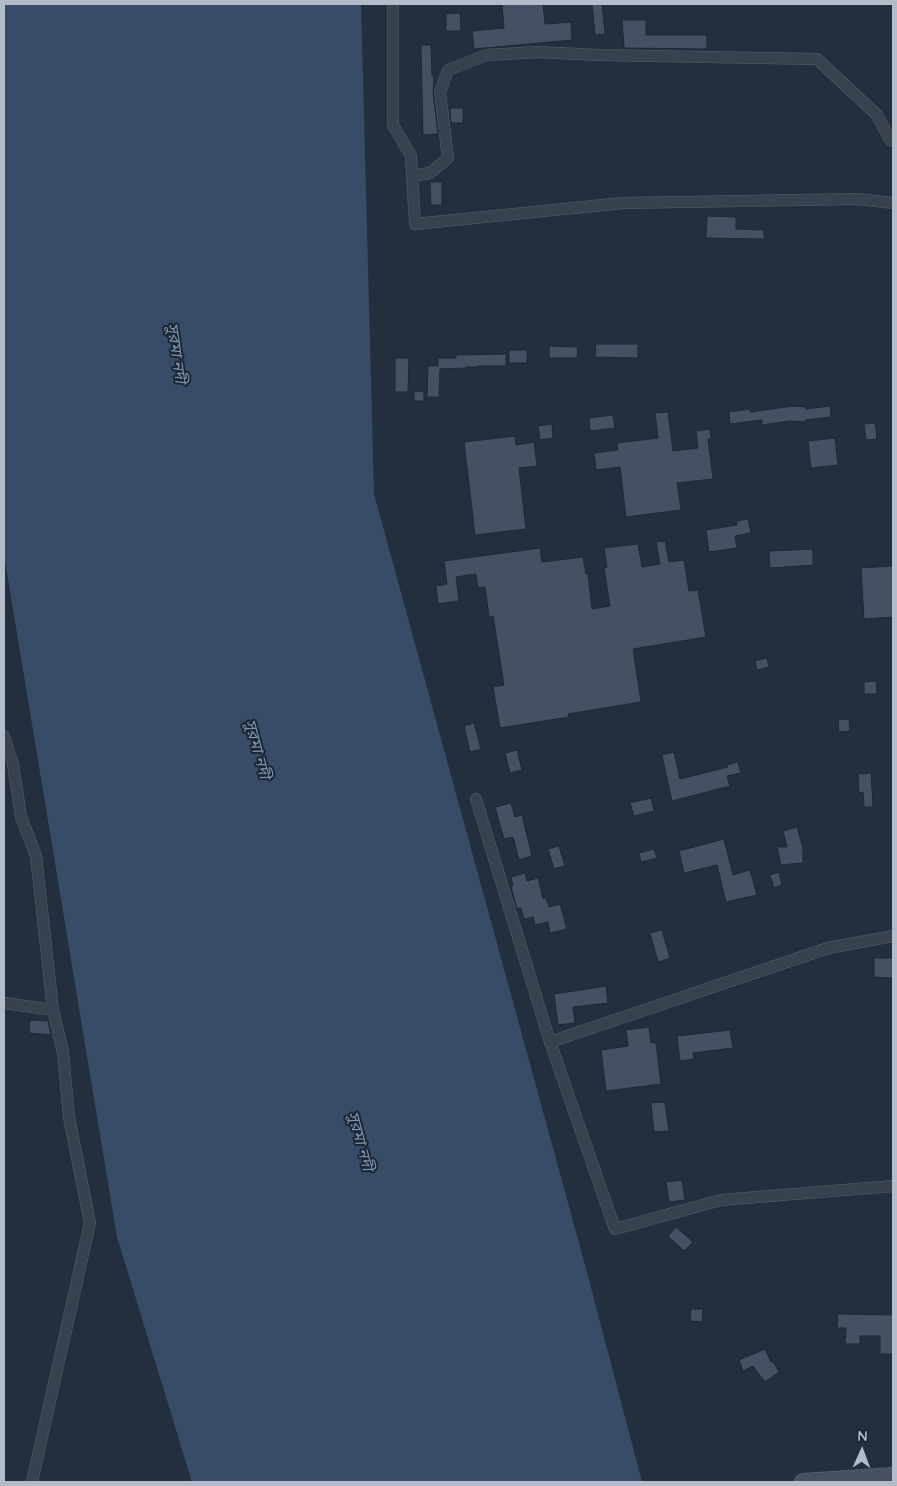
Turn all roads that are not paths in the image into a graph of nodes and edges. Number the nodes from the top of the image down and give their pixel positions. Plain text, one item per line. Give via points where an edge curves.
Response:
1 (393, 4) edge
2 (893, 141) edge
3 (412, 176) junction
4 (893, 203) edge
5 (4, 736) edge
6 (476, 799) dead end
7 (893, 936) edge
8 (4, 1003) edge
9 (53, 1010) junction
10 (550, 1042) junction
11 (893, 1186) edge
12 (893, 1476) edge
13 (32, 1482) edge
14 (804, 1482) edge

1 - 3 street via 393,126 411,156
2 - 3 street via 878,115 817,59 538,52 487,55 448,70 440,92 448,158 430,173
3 - 4 street via 415,224 624,203 858,199
5 - 9 street via 13,764 20,817 36,856
6 - 10 street
7 - 10 street via 828,948
8 - 9 street
9 - 13 street via 63,1052 69,1117 90,1222
10 - 11 street via 615,1229 721,1200
12 - 14 main road

